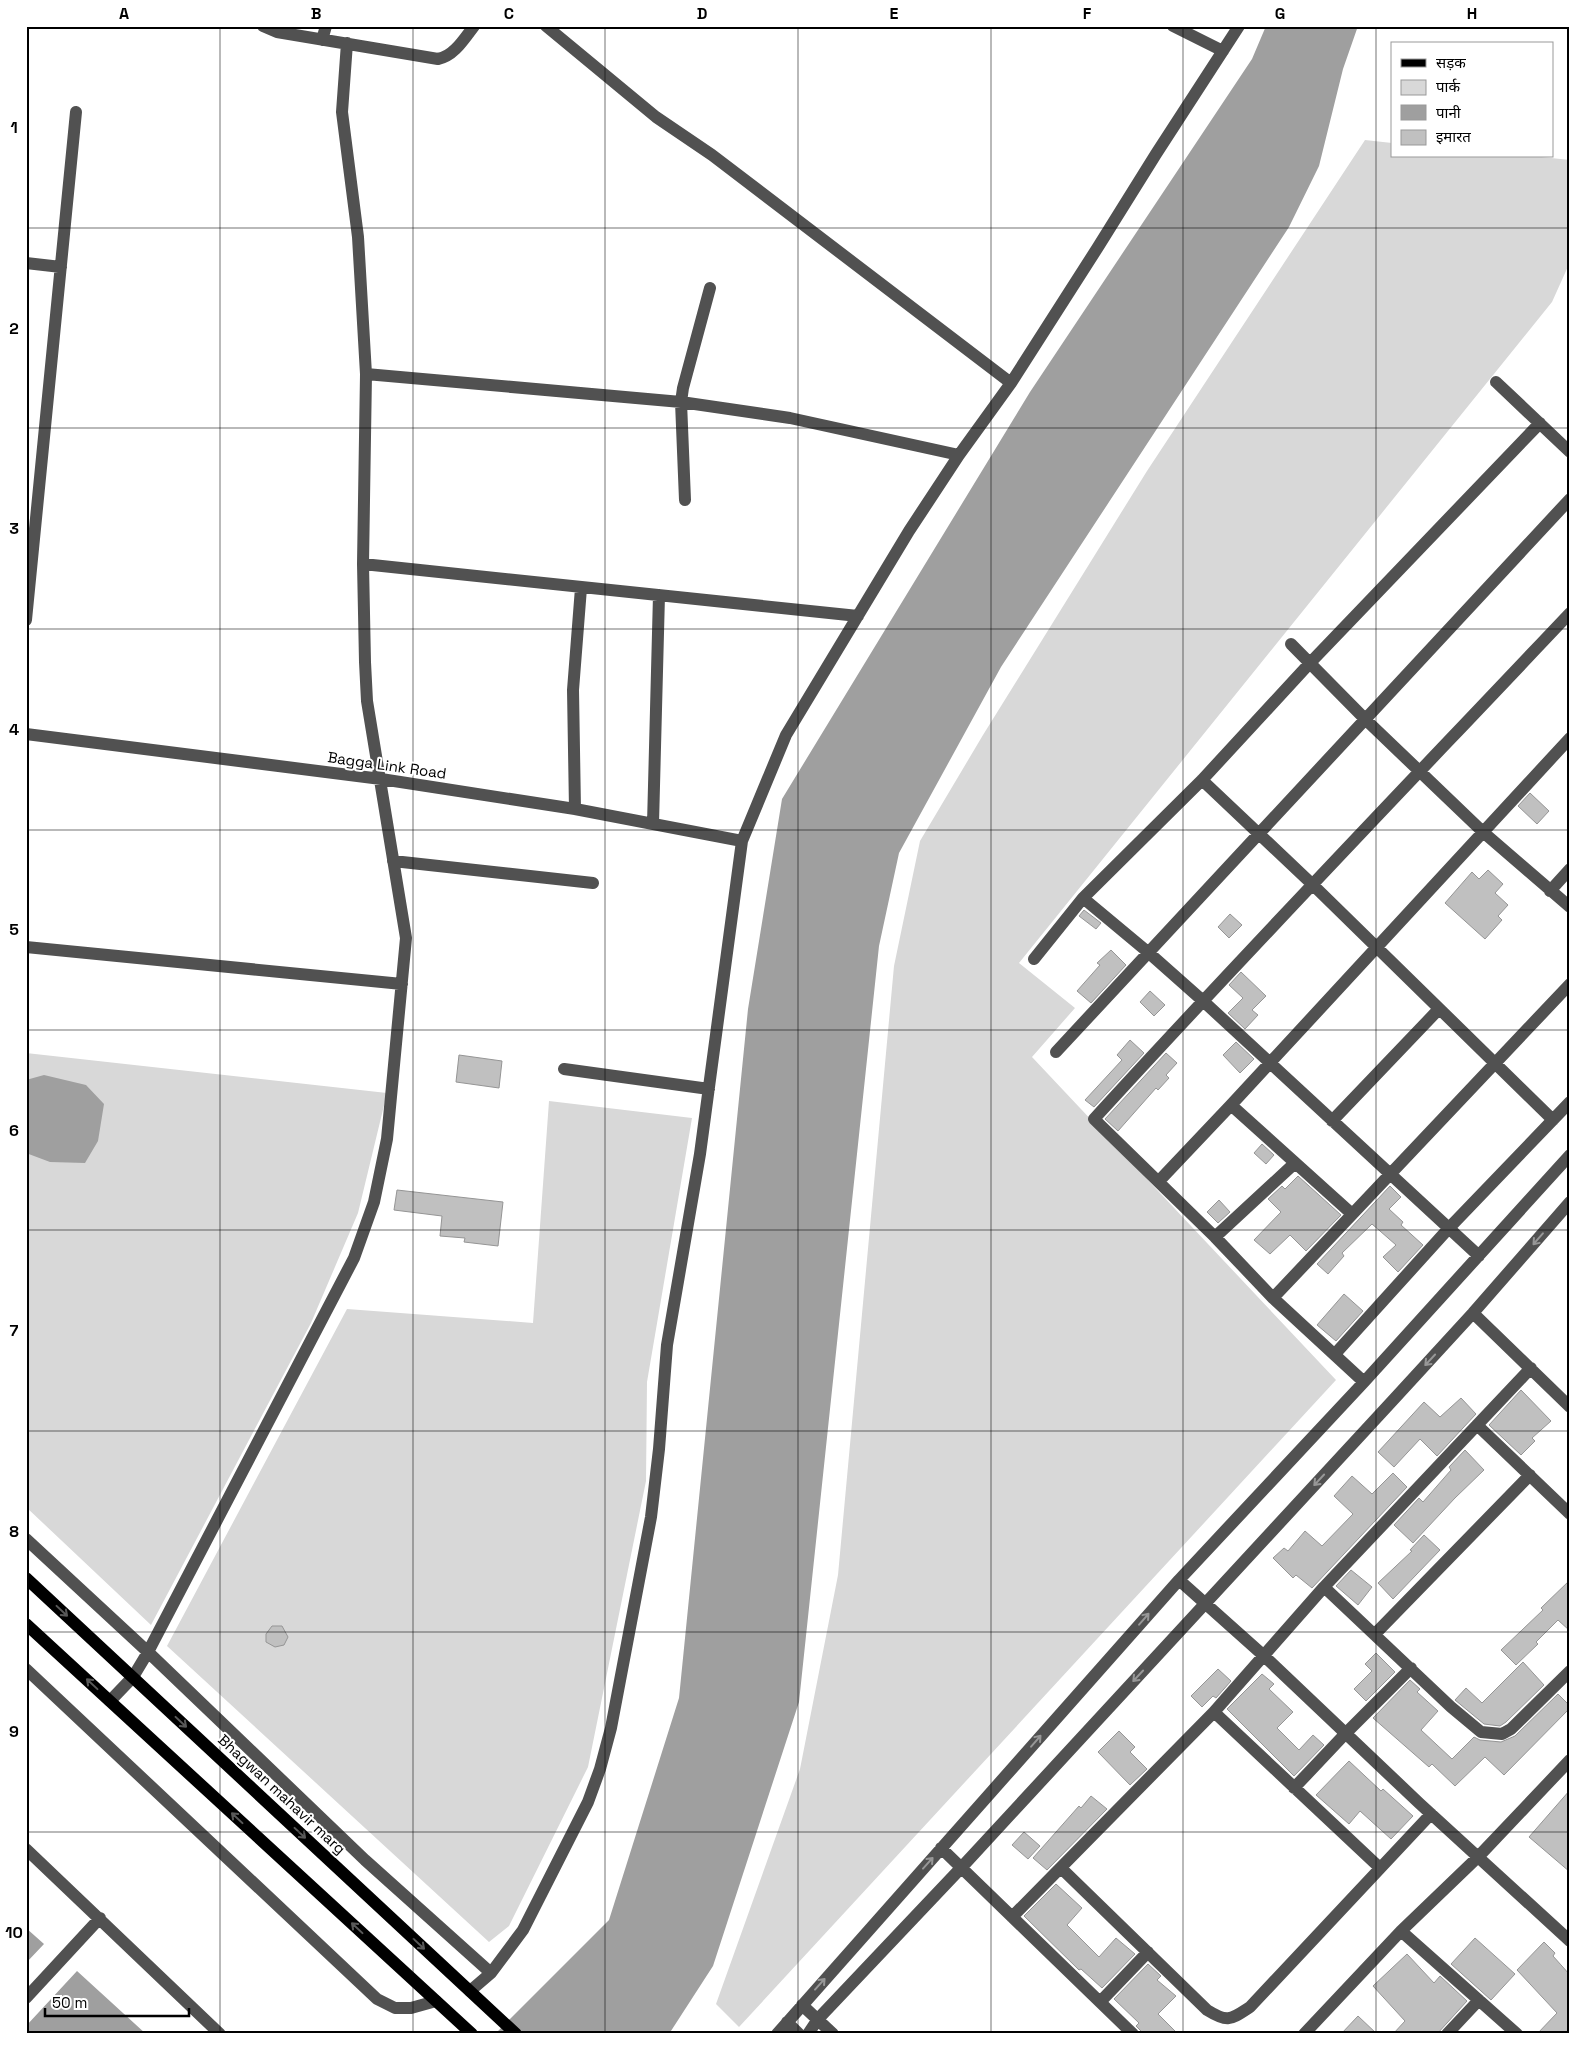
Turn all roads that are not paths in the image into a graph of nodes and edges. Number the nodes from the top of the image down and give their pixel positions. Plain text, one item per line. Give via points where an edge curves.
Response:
1 (263, 26) edge
2 (326, 26) edge
3 (474, 26) edge
4 (546, 26) edge
5 (1173, 26) edge
6 (1239, 26) edge
7 (322, 40) junction
8 (347, 43) junction
9 (1223, 51) junction
10 (76, 112) dead end
11 (26, 263) edge
12 (61, 267) junction
13 (710, 288) dead end
14 (366, 374) junction
15 (1496, 382) dead end
16 (1011, 383) junction
17 (681, 402) junction
18 (1540, 423) junction
19 (1570, 452) edge
20 (959, 456) junction
21 (1570, 499) edge
22 (685, 500) dead end
23 (363, 564) junction
24 (581, 588) junction
25 (659, 595) junction
26 (1570, 613) edge
27 (858, 616) junction
28 (26, 620) edge
29 (1291, 644) dead end
30 (1309, 664) junction
31 (1365, 719) junction
32 (26, 734) edge
33 (1570, 738) edge
34 (1420, 771) junction
35 (381, 779) junction
36 (1202, 780) junction
37 (575, 809) junction
38 (653, 824) junction
39 (1483, 832) junction
40 (1259, 835) junction
41 (742, 841) junction
42 (393, 862) junction
43 (1570, 869) edge
44 (593, 883) dead end
45 (1313, 886) junction
46 (1550, 891) junction
47 (1083, 898) junction
48 (1570, 908) edge
49 (26, 947) edge
50 (1376, 948) junction
51 (1149, 953) junction
52 (1034, 959) dead end
53 (402, 984) junction
54 (1570, 984) edge
55 (1202, 1000) junction
56 (1439, 1009) junction
57 (1056, 1052) dead end
58 (1494, 1063) junction
59 (1270, 1064) junction
60 (564, 1070) dead end
61 (709, 1089) junction
62 (1570, 1102) edge
63 (1231, 1105) junction
64 (1553, 1120) junction
65 (1332, 1121) junction
66 (1570, 1155) edge
67 (1295, 1163) junction
68 (1389, 1174) junction
69 (1159, 1180) junction
70 (1570, 1202) edge
71 (1352, 1214) junction
72 (1449, 1228) junction
73 (1215, 1237) junction
74 (1480, 1256) junction
75 (1273, 1298) junction
76 (1473, 1313) junction
77 (1335, 1354) junction
78 (1531, 1368) junction
79 (1364, 1382) junction
80 (1570, 1407) edge
81 (1477, 1426) junction
82 (1530, 1475) junction
83 (1570, 1514) edge
84 (26, 1539) edge
85 (26, 1578) edge
86 (1179, 1580) junction
87 (1324, 1587) junction
88 (1205, 1603) junction
89 (26, 1624) edge
90 (1375, 1634) junction
91 (148, 1652) junction
92 (1263, 1655) junction
93 (1411, 1668) junction
94 (26, 1669) edge
95 (1570, 1671) edge
96 (132, 1677) junction
97 (110, 1701) junction
98 (1214, 1712) junction
99 (1346, 1732) junction
100 (1570, 1760) edge
101 (1294, 1788) junction
102 (1431, 1814) junction
103 (941, 1848) junction
104 (26, 1849) edge
105 (1478, 1857) junction
106 (961, 1868) junction
107 (1061, 1868) junction
108 (1380, 1868) junction
109 (1012, 1917) junction
110 (100, 1918) junction
111 (1401, 1931) junction
112 (1570, 1941) edge
113 (1148, 1952) junction
114 (490, 1973) junction
115 (470, 1991) junction
116 (26, 1998) edge
117 (1479, 2000) junction
118 (436, 2001) junction
119 (1100, 2002) junction
120 (802, 2005) junction
121 (818, 2019) junction
122 (787, 2022) junction
123 (471, 2033) edge
124 (220, 2034) edge
125 (516, 2034) edge
126 (776, 2034) edge
127 (799, 2034) edge
128 (808, 2034) edge
129 (833, 2034) edge
130 (1133, 2034) edge
131 (1304, 2034) edge
132 (1447, 2034) edge
133 (1517, 2034) edge

1 - 7 street via 277,32
2 - 7 street
3 - 8 street via 452,52 438,59
4 - 16 street via 656,117 712,154
5 - 9 street
6 - 9 street
7 - 8 street
8 - 14 street via 342,112 358,237
9 - 16 street
10 - 12 street
11 - 12 street
12 - 28 street
13 - 17 street
14 - 17 street
14 - 23 street
15 - 18 street
16 - 20 street
17 - 20 street via 790,418
17 - 22 street
18 - 19 street
18 - 30 street
20 - 27 street
21 - 31 street
23 - 24 street
23 - 35 street via 368,701
24 - 25 street
24 - 37 street via 573,690
25 - 27 street
25 - 38 street
26 - 34 street
27 - 41 street via 786,735
29 - 30 street
30 - 31 street
30 - 36 street
31 - 34 street
31 - 40 street
32 - 35 street, Bagga Link Road
33 - 39 street
34 - 39 street
34 - 45 street
35 - 37 street, Bagga Link Road
35 - 42 street
36 - 40 street
36 - 47 street
37 - 38 street, Bagga Link Road
38 - 41 street, Bagga Link Road
39 - 46 street
39 - 50 street
40 - 45 street
40 - 51 street
41 - 61 street
42 - 44 street
42 - 53 street via 406,938
43 - 46 street
45 - 50 street
45 - 55 street
46 - 48 street
47 - 51 street
47 - 52 street
49 - 53 street
50 - 56 street
50 - 59 street
51 - 55 street
51 - 57 street
53 - 91 street via 387,1139 374,1202 354,1258
54 - 58 street
55 - 59 street
55 - 69 street via 1094,1119
56 - 58 street
56 - 65 street
58 - 64 street
58 - 68 street
59 - 63 street
59 - 65 street
60 - 61 street
61 - 114 street via 667,1345 652,1516 611,1728 588,1802 523,1930
62 - 64 street
63 - 67 street
63 - 69 street
64 - 72 street
65 - 68 street
66 - 74 street
67 - 71 street
67 - 73 street
68 - 71 street
68 - 72 street
69 - 73 street
70 -> 76 street
71 - 75 street
72 - 74 street
72 - 77 street
73 - 75 street
74 - 79 street
75 - 77 street
76 - 78 street
76 -> 88 street
77 - 79 street
78 - 80 street
78 - 81 street
79 - 86 street
81 - 82 street
81 - 87 street
82 - 83 street
82 - 90 street
84 - 91 street
85 -> 96 main road, Bhagwan mahavir marg
86 - 88 street
103 -> 86 street
87 - 90 street
87 - 92 street
88 - 92 street
88 -> 106 street
97 -> 89 main road
90 - 93 street
91 - 96 street
91 - 114 street via 365,1860
92 - 98 street
92 - 99 street
93 - 95 street via 1469,1723 1481,1732 1493,1735 1511,1729
93 - 99 street
94 - 118 street via 377,1999 395,2008 411,2008
96 - 97 street
96 -> 115 main road, Bhagwan mahavir marg
118 -> 97 main road
98 - 101 street
98 - 107 street
99 - 101 street
99 - 102 street
100 - 105 street
101 - 108 street
102 - 105 street
102 - 108 street
103 - 106 street
120 -> 103 street
104 - 110 street
105 - 111 street
105 - 112 street
106 - 109 street
106 - 121 street
107 - 109 street
107 - 113 street
108 - 113 street via 1250,2007 1232,2019 1221,2018 1207,2010
109 - 119 street
110 - 116 street
110 - 124 street
111 - 117 street
111 - 131 street
113 - 119 street
114 - 115 street
115 - 125 main road, Bhagwan mahavir marg
117 - 132 street
117 - 133 street
118 - 123 main road
119 - 130 street
120 - 121 street
120 - 122 street
121 - 128 street
121 - 129 street
122 - 126 street
122 - 127 street

